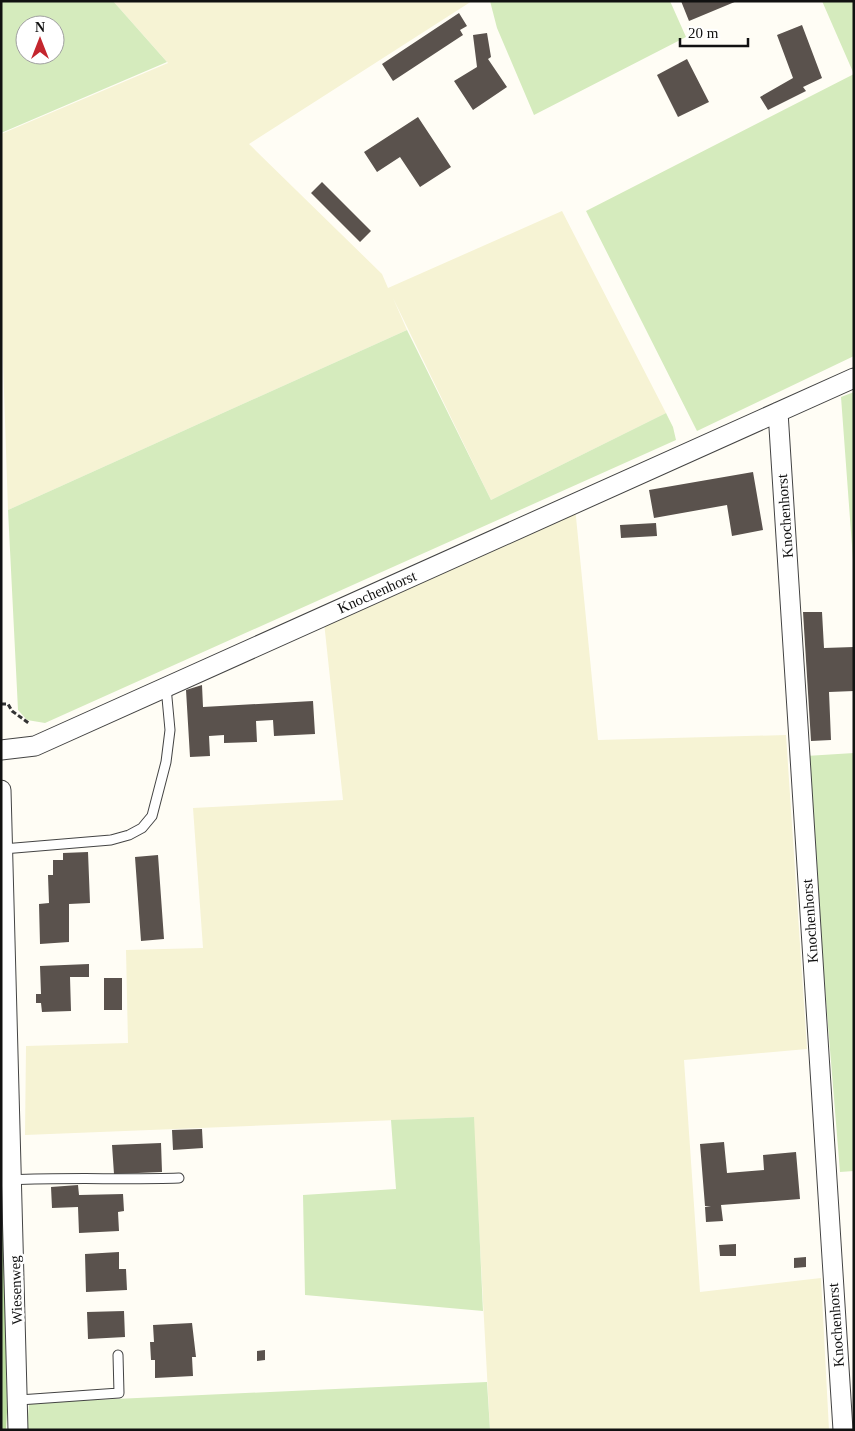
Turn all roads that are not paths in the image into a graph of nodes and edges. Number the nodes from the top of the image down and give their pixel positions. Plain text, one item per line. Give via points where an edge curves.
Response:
1 (854, 378) edge
2 (778, 412) junction
3 (166, 687) junction
4 (1, 750) edge
5 (1, 790) edge
6 (3, 849) junction
7 (179, 1178) dead end
8 (12, 1180) junction
9 (118, 1355) dead end
10 (19, 1400) junction
11 (18, 1430) edge
12 (843, 1430) edge

1 - 2 street, Knochenhorst
2 - 3 street, Knochenhorst
2 - 12 street, Knochenhorst
3 - 4 street, Knochenhorst via 35,746
3 - 6 lane via 170,730 166,762 152,816 142,828 111,840
5 - 6 street, Wiesenweg
6 - 8 street, Wiesenweg
7 - 8 lane
8 - 10 street, Wiesenweg
9 - 10 lane via 119,1394
10 - 11 street, Wiesenweg

